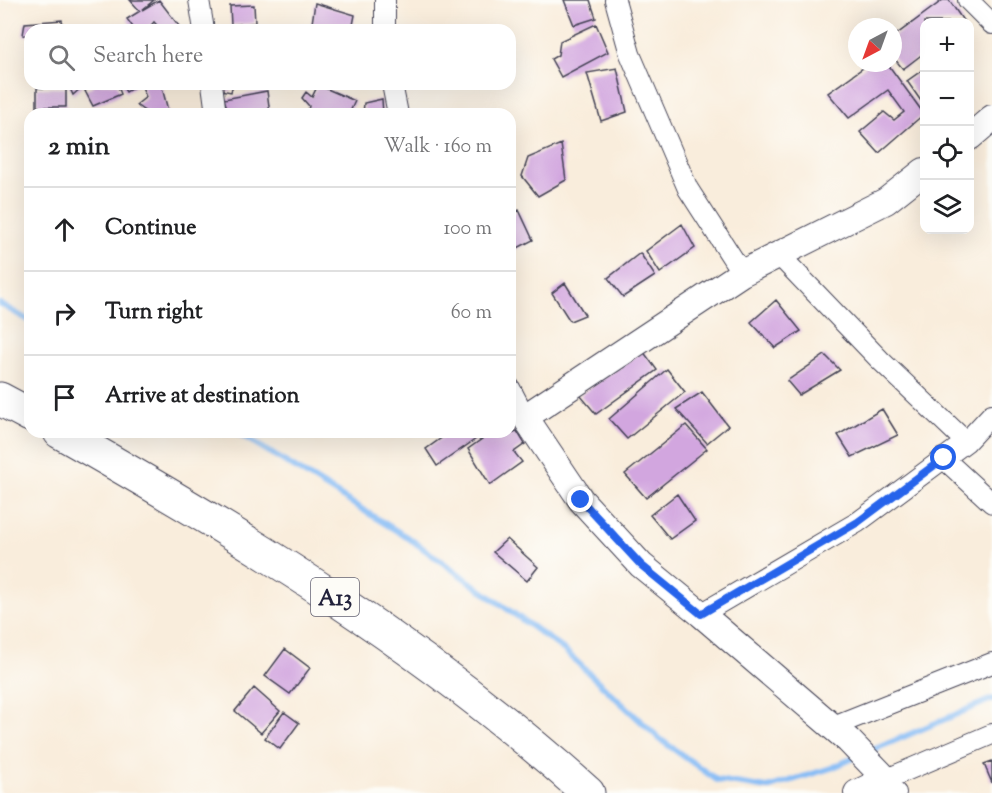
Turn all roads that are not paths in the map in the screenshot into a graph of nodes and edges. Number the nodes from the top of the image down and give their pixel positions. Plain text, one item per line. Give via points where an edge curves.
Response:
1 (200, 0) edge
2 (385, 0) edge
3 (615, 0) edge
4 (968, 0) edge
5 (203, 24) edge
6 (385, 24) edge
7 (992, 24) edge
8 (213, 90) edge
9 (393, 90) edge
10 (215, 108) edge
11 (397, 108) edge
12 (992, 118) edge
13 (974, 133) edge
14 (920, 174) edge
15 (779, 255) junction
16 (742, 273) junction
17 (0, 399) edge
18 (516, 400) edge
19 (24, 412) edge
20 (992, 414) edge
21 (525, 417) junction
22 (71, 438) edge
23 (966, 442) junction
24 (944, 458) junction
25 (992, 503) edge
26 (701, 614) junction
27 (992, 663) edge
28 (992, 734) edge
29 (848, 742) junction
30 (889, 787) edge
31 (588, 793) edge
32 (857, 793) edge

1 - 5 street
2 - 6 street
3 - 16 street via 630,54 688,189
4 - 7 street
8 - 10 street
9 - 11 street
12 - 13 street
14 - 15 street via 886,201
15 - 16 street
15 - 23 street
16 - 21 street
17 - 19 highway
18 - 21 street
20 - 23 street
21 - 26 street via 581,500 641,565
22 - 31 highway, A13 via 193,507 391,636 487,706
23 - 24 street
24 - 25 street
24 - 26 street via 858,522
26 - 29 street
27 - 29 street
28 - 30 street
29 - 30 street
30 - 32 street

